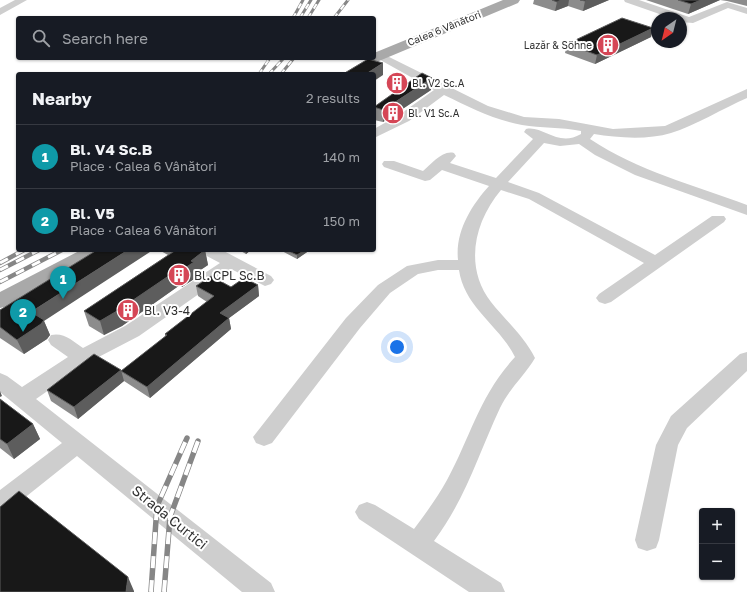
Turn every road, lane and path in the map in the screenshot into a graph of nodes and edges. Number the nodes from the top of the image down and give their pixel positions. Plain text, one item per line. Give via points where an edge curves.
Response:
1 (22, 0) edge
2 (514, 0) edge
3 (629, 0) edge
4 (747, 11) edge
5 (0, 12) edge
6 (376, 57) edge
7 (374, 60) edge
8 (444, 90) junction
9 (747, 93) edge
10 (531, 122) junction
11 (378, 129) edge
12 (584, 134) junction
13 (541, 138) junction
14 (389, 164) dead end
15 (499, 184) junction
16 (747, 210) edge
17 (718, 219) dead end
18 (93, 252) edge
19 (213, 252) edge
20 (656, 262) junction
21 (232, 263) junction
22 (466, 265) junction
23 (265, 280) dead end
24 (605, 298) dead end
25 (0, 301) edge
26 (58, 340) dead end
27 (82, 357) junction
28 (747, 359) edge
29 (0, 381) edge
30 (22, 398) junction
31 (264, 437) dead end
32 (78, 443) junction
33 (4, 498) edge
34 (367, 512) dead end
35 (648, 540) dead end
36 (418, 544) junction
37 (262, 592) edge
38 (492, 592) edge

1 - 5 street
2 - 6 main road, Calea 6 Vânători
3 - 4 street via 690,21 727,5
7 - 8 street
8 - 10 street via 483,109
8 - 11 street via 404,118
9 - 12 street via 668,130
10 - 12 street via 559,123
10 - 13 street via 527,125 529,130
12 - 13 street via 572,142
12 - 16 street via 595,150 645,174
13 - 15 street
14 - 15 street via 425,177 445,160
15 - 20 street via 534,196
15 - 22 street via 476,213 466,241
17 - 20 street
18 - 25 main road
19 - 21 street
20 - 24 street
21 - 23 street
21 - 27 street via 132,331
22 - 31 street via 438,265 413,270 384,289 353,323
22 - 36 street via 479,297 497,323 520,346 525,358 509,376 491,405 457,484 440,514
26 - 27 street
27 - 30 street
28 - 35 street via 692,409 676,428 667,445
29 - 30 street, Strada Curtici
30 - 32 street, Strada Curtici
32 - 33 street
32 - 37 street, Strada Curtici
34 - 36 street
36 - 38 street

